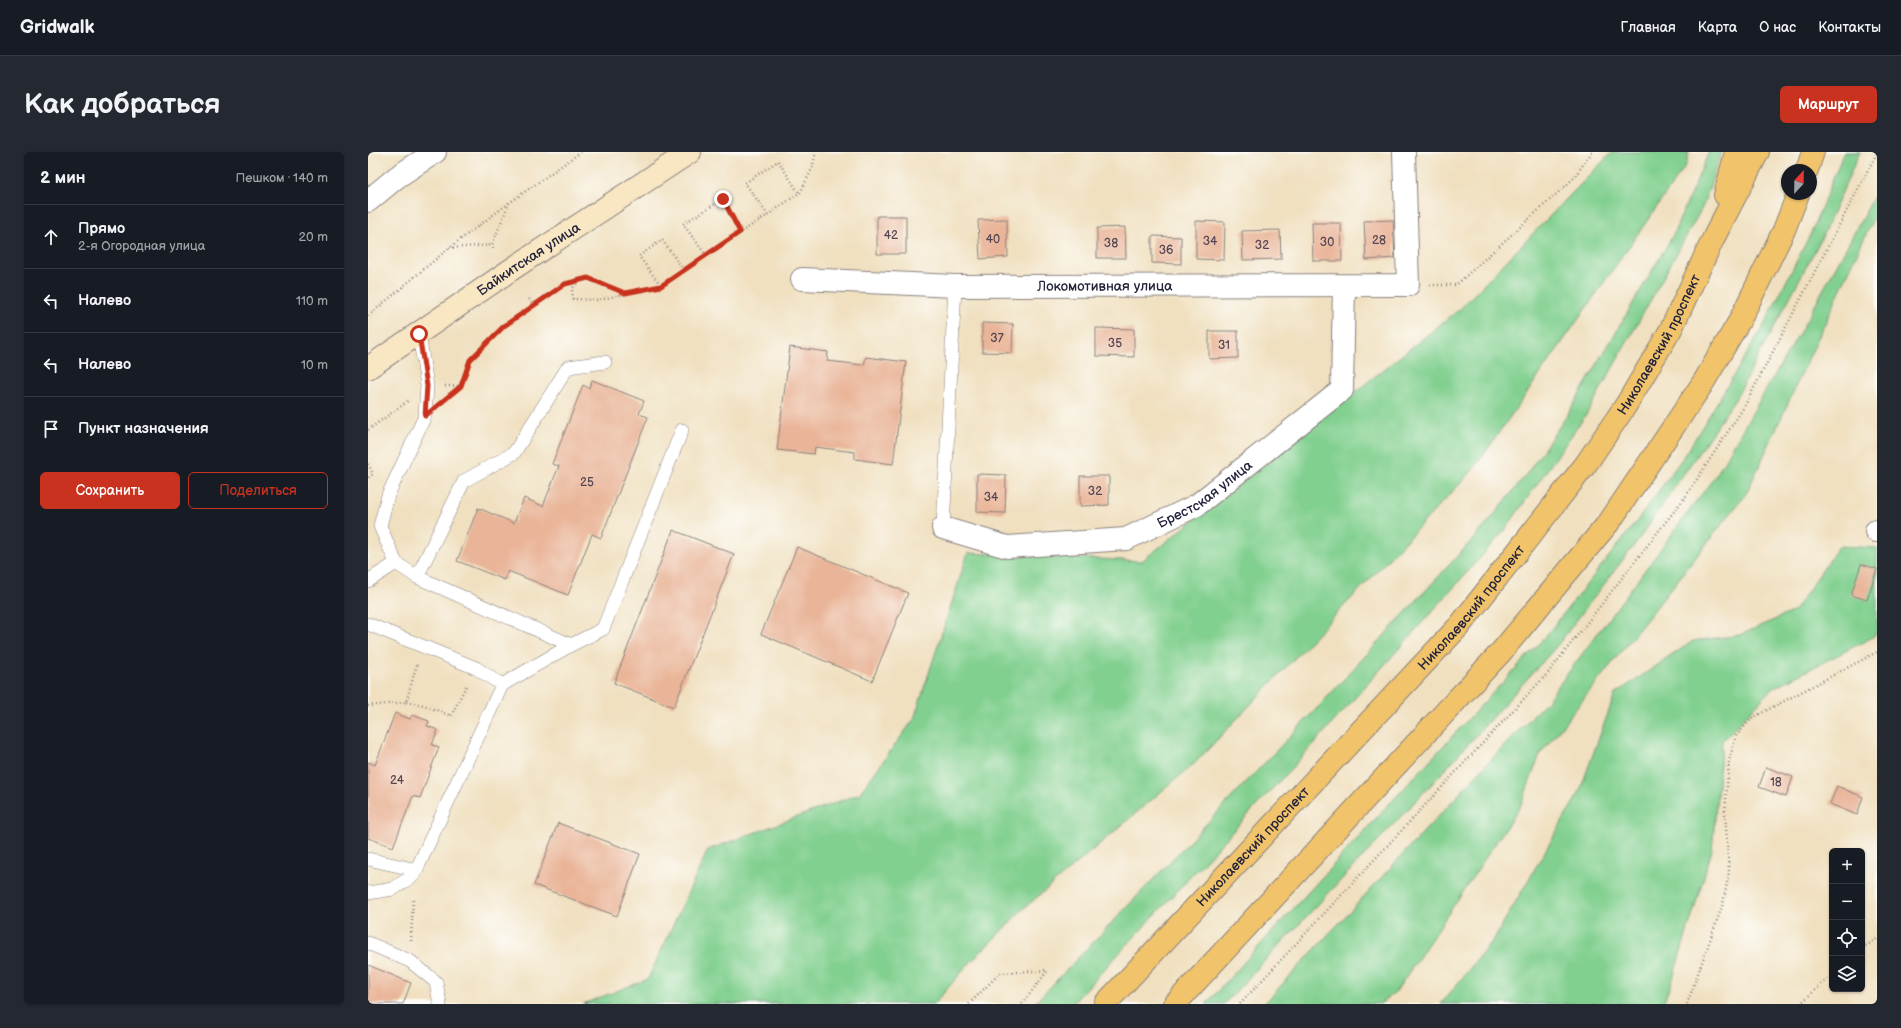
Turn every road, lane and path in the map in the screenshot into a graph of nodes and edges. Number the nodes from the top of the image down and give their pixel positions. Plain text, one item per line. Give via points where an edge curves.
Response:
1 (436, 152) edge
2 (581, 152) edge
3 (690, 152) edge
4 (816, 152) edge
5 (1404, 152) edge
6 (1592, 152) edge
7 (1736, 152) edge
8 (1758, 152) edge
9 (1813, 152) edge
10 (1877, 153) edge
11 (1808, 164) edge
12 (800, 194) junction
13 (1796, 200) edge
14 (368, 201) edge
15 (509, 203) junction
16 (768, 215) junction
17 (740, 232) junction
18 (1714, 237) junction
19 (492, 245) junction
20 (449, 248) junction
21 (493, 248) dead end
22 (706, 255) junction
23 (684, 270) junction
24 (580, 279) junction
25 (802, 279) dead end
26 (1408, 285) junction
27 (661, 286) junction
28 (955, 286) junction
29 (1344, 286) junction
30 (625, 293) junction
31 (529, 299) dead end
32 (534, 306) junction
33 (368, 316) edge
34 (419, 334) junction
35 (605, 362) dead end
36 (368, 368) edge
37 (427, 386) junction
38 (425, 416) junction
39 (368, 430) edge
40 (682, 430) dead end
41 (368, 464) edge
42 (368, 478) edge
43 (943, 528) joint
44 (396, 564) junction
45 (417, 577) junction
46 (368, 581) edge
47 (368, 624) edge
48 (571, 645) junction
49 (421, 647) junction
50 (1877, 652) edge
51 (476, 668) junction
52 (502, 685) junction
53 (406, 702) junction
54 (368, 706) edge
55 (368, 859) edge
56 (416, 873) junction
57 (368, 893) edge
58 (1877, 939) edge
59 (368, 943) edge
60 (1865, 946) edge
61 (410, 961) junction
62 (1829, 978) edge
63 (440, 1004) edge
64 (969, 1004) edge
65 (1022, 1004) edge
66 (1105, 1004) edge
67 (1175, 1004) edge
68 (1240, 1004) edge
69 (1687, 1004) edge
70 (1800, 1004) edge

1 - 14 street via 397,177
2 - 15 path
3 - 34 main road, Байкитская улица
4 - 12 path via 812,169
5 - 26 street
6 - 26 path via 1573,180 1456,285
7 - 18 main road
8 - 18 main road, Николаевский проспект
9 - 11 main road
10 - 68 path via 1744,407 1686,496 1548,673
12 - 16 path
12 - 16 path via 778,161 745,183
13 - 67 main road via 1784,230 1740,320 1703,383 1610,521 1501,652
15 - 19 path
15 - 20 path
16 - 17 path
17 - 22 path
17 - 22 path via 723,199 683,224
18 - 66 main road, Николаевский проспект via 1671,329 1626,405 1586,464 1519,551 1460,625
19 - 20 path
19 - 21 path
20 - 33 path
22 - 23 path
23 - 27 path
23 - 27 path via 662,240 639,256
24 - 30 path via 588,278
24 - 30 path via 572,289 573,299 598,300
24 - 32 path via 565,284
25 - 28 street, Локомотивная улица
26 - 29 street, Локомотивная улица
27 - 30 path
28 - 29 street, Локомотивная улица
28 - 43 lane
29 - 43 street, Брестская улица via 1342,390 1196,506 1126,539 1007,546
31 - 32 path
32 - 38 path via 504,326 470,360 461,386
34 - 36 main road, Байкитская улица
34 - 37 lane
35 - 45 lane via 568,367 514,453 464,481
37 - 38 lane
37 - 39 path
38 - 44 lane via 388,495 380,526
40 - 48 lane via 603,629
41 - 42 path via 373,474
44 - 45 lane
44 - 46 lane
45 - 48 lane
47 - 49 lane
48 - 52 lane
49 - 51 lane
49 - 53 path
50 - 69 path via 1752,718 1736,736 1729,761 1725,812 1729,872 1723,904
51 - 52 lane
51 - 53 path via 451,716 424,704
52 - 56 lane
53 - 54 path
55 - 56 lane
56 - 57 lane via 393,889
56 - 61 path
58 - 60 path
59 - 61 lane
61 - 63 lane via 436,982
62 - 70 path
64 - 65 path via 1000,973 1048,970

